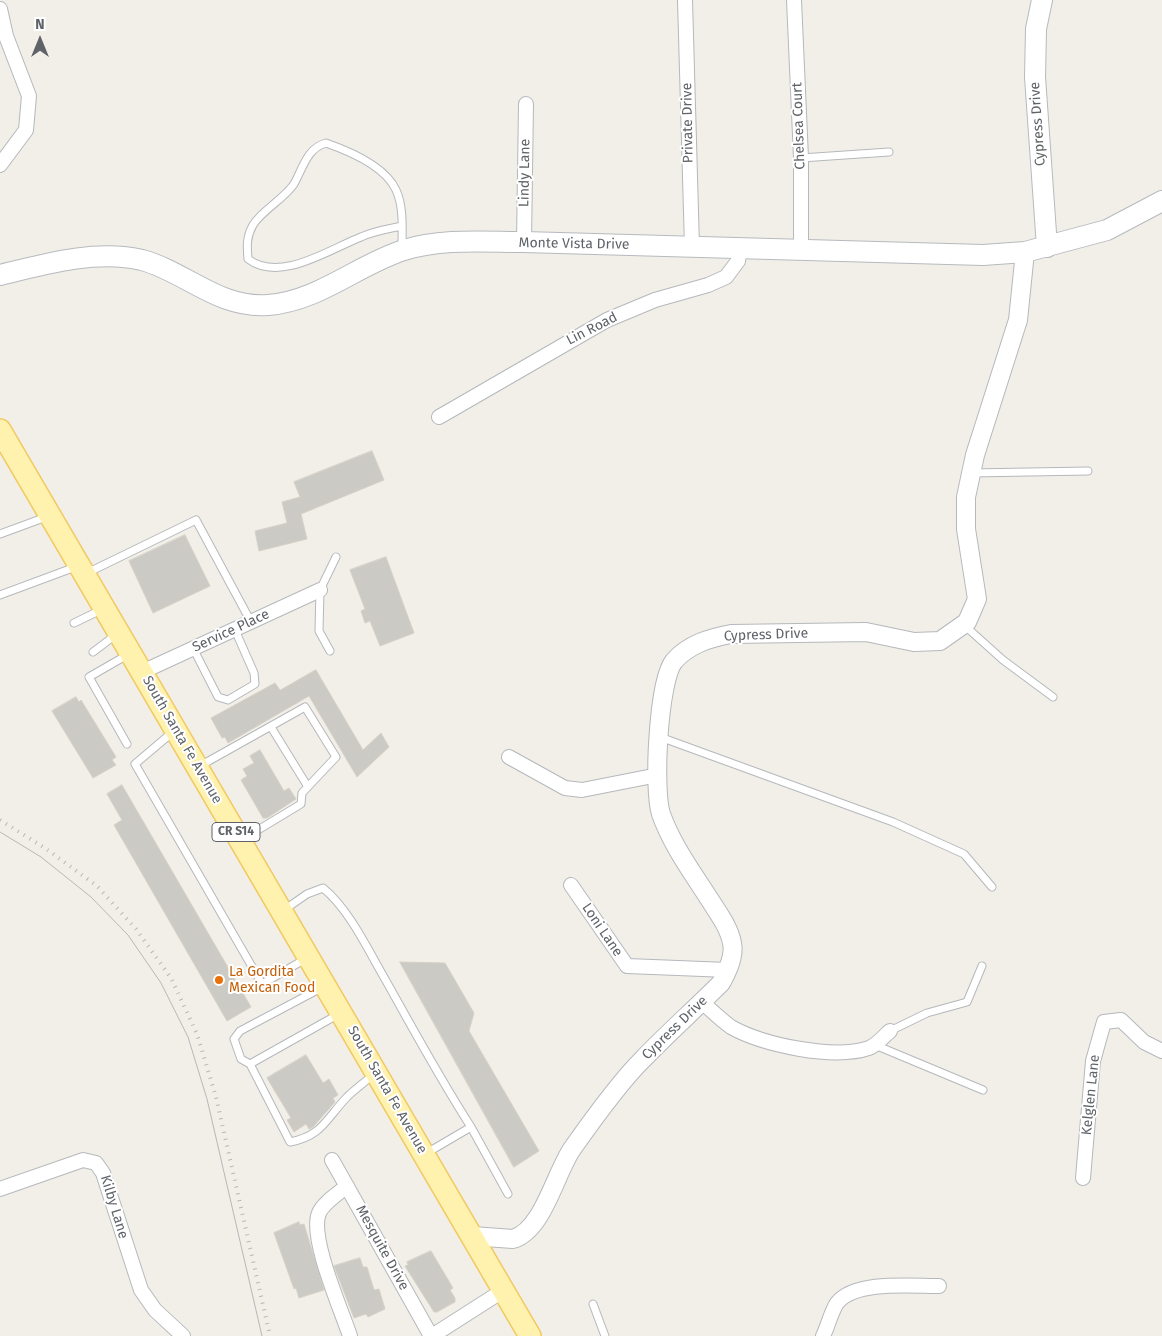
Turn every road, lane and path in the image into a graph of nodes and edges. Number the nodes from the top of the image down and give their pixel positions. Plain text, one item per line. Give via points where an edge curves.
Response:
1 (685, 0) edge
2 (794, 0) edge
3 (1042, 0) edge
4 (0, 9) edge
5 (526, 104) dead end
6 (889, 152) dead end
7 (801, 158) junction
8 (0, 165) edge
9 (1162, 201) edge
10 (402, 226) junction
11 (524, 242) junction
12 (692, 247) junction
13 (1047, 248) junction
14 (740, 249) junction
15 (402, 251) junction
16 (802, 251) junction
17 (1025, 252) junction
18 (0, 275) edge
19 (439, 417) dead end
20 (0, 430) edge
21 (1088, 471) dead end
22 (971, 472) junction
23 (51, 515) junction
24 (0, 534) edge
25 (336, 557) dead end
26 (83, 569) junction
27 (320, 590) junction
28 (0, 596) edge
29 (106, 608) junction
30 (252, 622) junction
31 (74, 623) dead end
32 (964, 625) junction
33 (234, 630) junction
34 (119, 632) junction
35 (193, 648) junction
36 (330, 651) dead end
37 (93, 652) dead end
38 (131, 652) junction
39 (142, 672) junction
40 (1053, 697) dead end
41 (270, 727) junction
42 (176, 729) junction
43 (660, 736) junction
44 (127, 744) dead end
45 (509, 757) dead end
46 (198, 767) junction
47 (658, 775) junction
48 (308, 787) junction
49 (241, 840) junction
50 (571, 885) dead end
51 (992, 887) dead end
52 (282, 911) junction
53 (309, 957) junction
54 (982, 966) dead end
55 (728, 970) junction
56 (326, 986) junction
57 (702, 1002) junction
58 (342, 1013) junction
59 (890, 1031) joint
60 (874, 1045) junction
61 (1162, 1052) edge
62 (250, 1064) junction
63 (376, 1072) junction
64 (983, 1090) dead end
65 (471, 1127) junction
66 (424, 1154) junction
67 (332, 1160) dead end
68 (1083, 1178) dead end
69 (347, 1186) junction
70 (0, 1189) edge
71 (508, 1194) dead end
72 (472, 1236) junction
73 (939, 1286) dead end
74 (504, 1290) junction
75 (593, 1304) dead end
76 (183, 1336) edge
77 (350, 1336) edge
78 (432, 1336) edge
79 (530, 1336) edge
80 (605, 1336) edge
81 (824, 1336) edge

1 - 12 street, Private Drive
2 - 7 street, Chelsea Court
3 - 13 main road, Cypress Drive via 1036,29 1035,77
4 - 8 street via 6,36 29,96 26,130
5 - 11 street, Lindy Lane
6 - 7 lane
7 - 16 street, Chelsea Court
9 - 13 main road, Monte Vista Drive via 1107,230
10 - 10 lane via 396,190 388,177 326,142 318,145 307,157 293,185 254,223 247,238 248,259 269,269 282,268 362,236
10 - 15 lane
11 - 12 main road, Monte Vista Drive
11 - 15 main road, Monte Vista Drive via 457,242 423,245
12 - 14 main road, Monte Vista Drive
13 - 17 main road, Monte Vista Drive
14 - 16 main road, Monte Vista Drive
14 - 19 street, Lin Road via 738,261 726,277 654,300 607,320
15 - 18 main road, Monte Vista Drive via 321,292 295,301 268,305 230,301 172,273 131,259 70,260
16 - 17 main road, Monte Vista Drive via 983,255
17 - 22 street, Cypress Drive via 1018,320
20 - 23 main road, South Santa Fe Avenue / CR S14
21 - 22 lane
22 - 32 street, Cypress Drive via 966,497 966,529 977,599
23 - 24 lane
23 - 26 main road, South Santa Fe Avenue / CR S14
25 - 27 lane
26 - 28 lane
26 - 29 main road, South Santa Fe Avenue / CR S14
26 - 30 lane via 196,520
27 - 30 street, Service Place
27 - 36 lane via 319,631
29 - 31 lane
29 - 34 main road, South Santa Fe Avenue / CR S14
30 - 33 street, Service Place
32 - 40 lane via 1003,660
32 - 43 street, Cypress Drive via 940,641 914,642 866,632 731,634 711,638 689,647 674,662 667,675 661,698
33 - 35 street, Service Place
33 - 35 lane via 256,684 228,700 218,697
34 - 37 lane
34 - 38 main road, South Santa Fe Avenue / CR S14
35 - 39 street, Service Place
38 - 39 main road, South Santa Fe Avenue / CR S14
38 - 44 lane via 89,677
39 - 42 main road, South Santa Fe Avenue / CR S14
41 - 46 lane
41 - 48 lane
41 - 48 lane via 305,707 336,758
42 - 46 main road, South Santa Fe Avenue / CR S14
42 - 53 lane via 135,764 257,976 262,984
43 - 47 street, Cypress Drive
43 - 51 lane via 893,822 964,854
45 - 47 street via 565,788 582,790
46 - 49 main road, South Santa Fe Avenue / CR S14
47 - 55 street, Cypress Drive via 660,812 670,838 726,924 733,945
48 - 49 lane via 302,793 301,804
49 - 52 main road, South Santa Fe Avenue / CR S14
50 - 55 street, Loni Lane via 626,966
52 - 53 main road, South Santa Fe Avenue / CR S14
52 - 65 lane via 307,894 323,888 333,896
53 - 56 main road, South Santa Fe Avenue / CR S14
54 - 59 lane via 968,1002 927,1013
55 - 57 street, Cypress Drive via 721,983
56 - 58 main road, South Santa Fe Avenue / CR S14
56 - 62 lane via 240,1032 234,1039 241,1059
57 - 60 street via 730,1026 752,1036 837,1053
57 - 72 street, Cypress Drive via 641,1061 567,1158 530,1228 520,1237 506,1240
58 - 62 lane
58 - 63 main road, South Santa Fe Avenue / CR S14
59 - 60 street
60 - 64 lane
61 - 68 street, Kelglen Lane via 1144,1042 1121,1020 1104,1022 1093,1061
62 - 63 lane via 290,1142 306,1139 324,1125
63 - 66 main road, South Santa Fe Avenue / CR S14
65 - 66 lane
65 - 71 lane
66 - 72 main road, South Santa Fe Avenue / CR S14
67 - 69 street, Mesquite Drive
69 - 77 street via 319,1210 316,1220 317,1238
69 - 78 street, Mesquite Drive
70 - 76 street, Kilby Lane via 83,1160 96,1163 103,1173 141,1290 155,1310
72 - 74 main road, South Santa Fe Avenue / CR S14
73 - 81 street via 868,1287 855,1291 837,1303
74 - 78 street
74 - 79 main road, South Santa Fe Avenue / CR S14
75 - 80 lane

